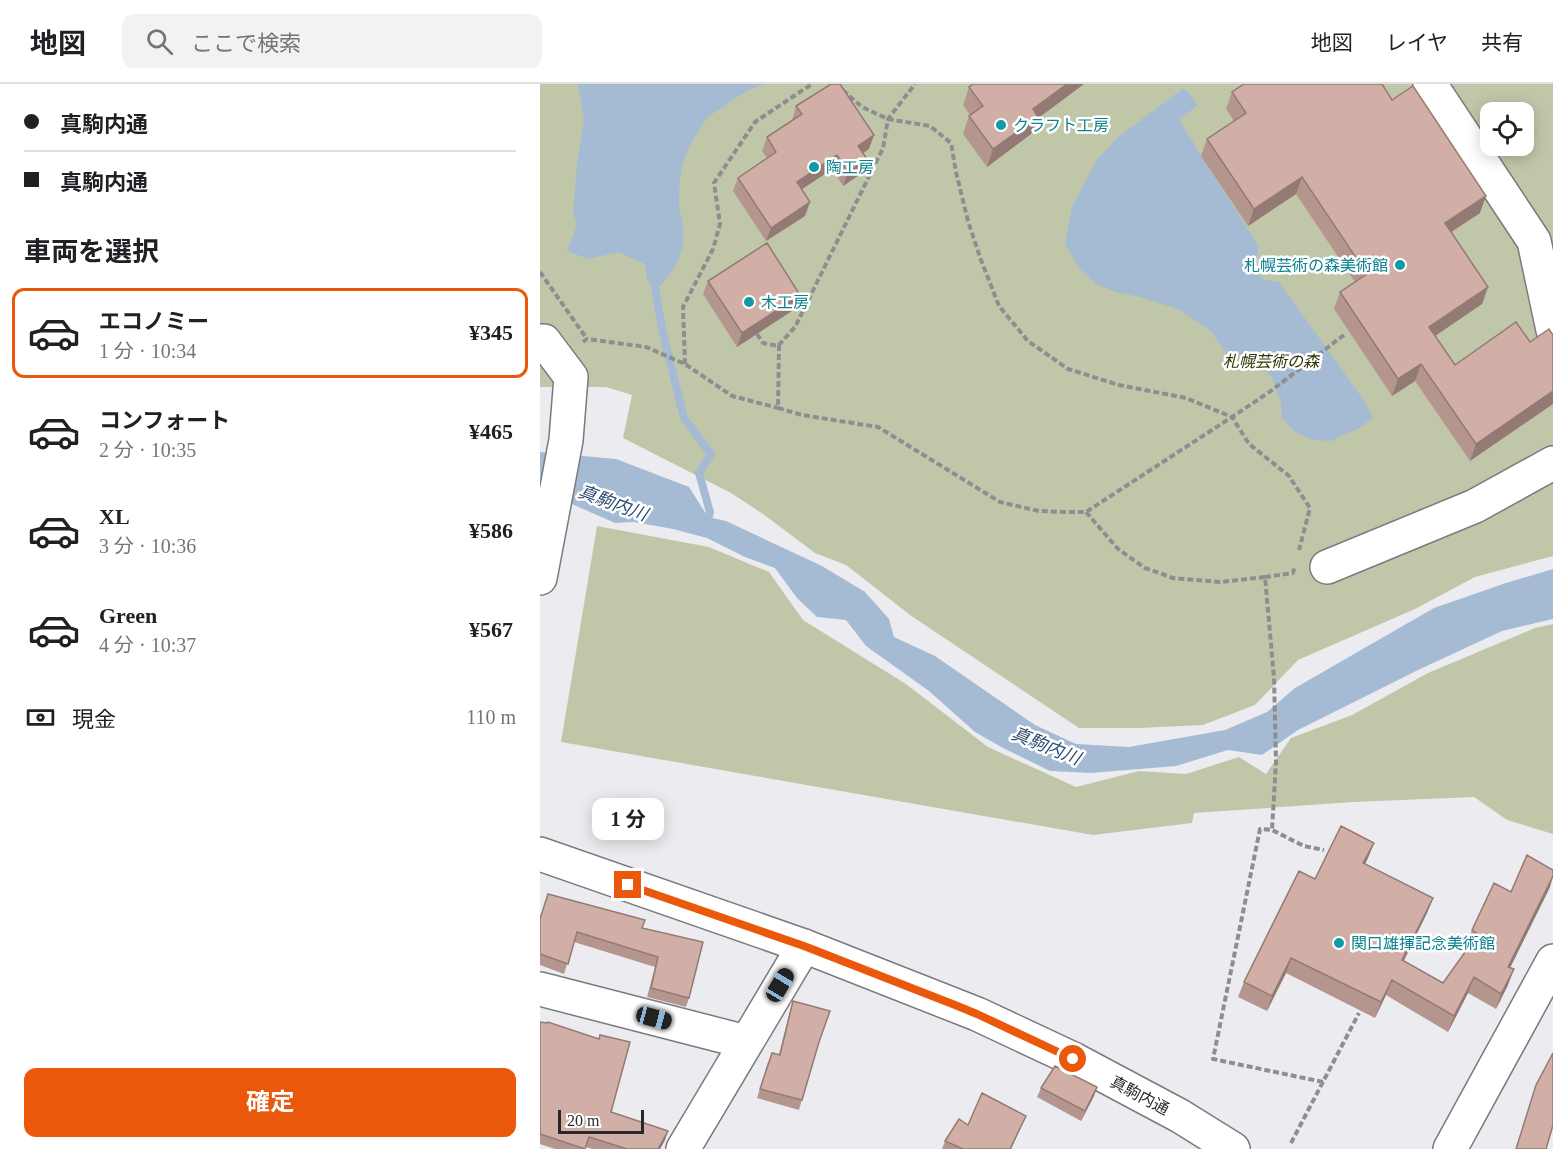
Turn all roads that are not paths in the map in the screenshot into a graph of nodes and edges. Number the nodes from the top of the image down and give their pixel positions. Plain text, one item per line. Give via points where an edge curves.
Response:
1 (1430, 84) edge
2 (1553, 330) edge
3 (550, 352) edge
4 (1553, 463) edge
5 (1311, 565) road end
6 (540, 578) edge
7 (540, 854) edge
8 (804, 946) junction
9 (1553, 961) edge
10 (540, 989) edge
11 (746, 1042) junction
12 (683, 1149) edge
13 (1233, 1149) edge
14 (1450, 1149) edge

1 - 2 main road via 1534,242
3 - 6 main road via 571,377 566,440
4 - 5 main road via 1475,506
7 - 8 main road, 真駒内通
8 - 11 main road
8 - 13 main road, 真駒内通 via 977,1014 1073,1059
9 - 14 main road
10 - 11 main road
11 - 12 main road

